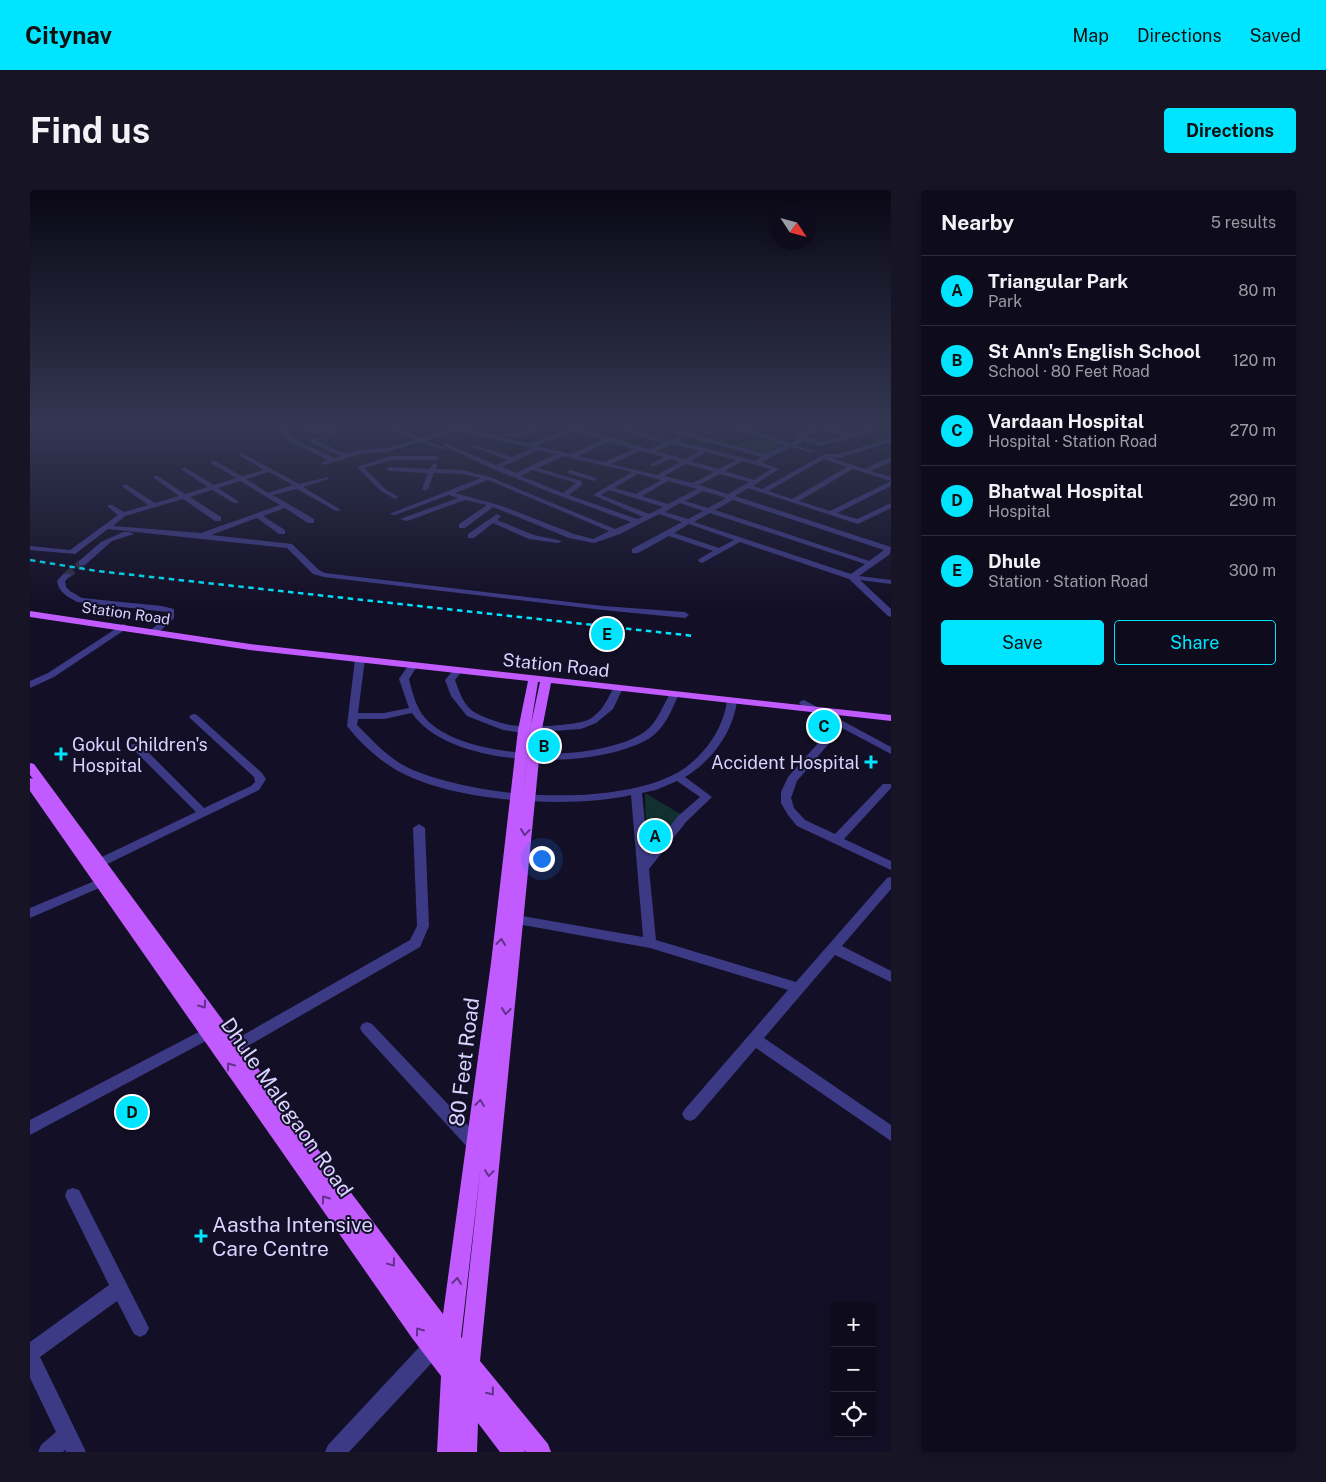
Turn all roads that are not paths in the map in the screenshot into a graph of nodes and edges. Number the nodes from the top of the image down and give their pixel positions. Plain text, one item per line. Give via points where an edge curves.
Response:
1 (125, 486) dead end
2 (169, 486) edge
3 (210, 486) edge
4 (220, 486) edge
5 (252, 486) edge
6 (298, 486) joint
7 (389, 486) edge
8 (426, 486) edge
9 (455, 486) edge
10 (468, 486) edge
11 (506, 486) edge
12 (539, 486) edge
13 (577, 486) edge
14 (612, 486) edge
15 (655, 486) edge
16 (693, 486) edge
17 (747, 486) joint
18 (774, 486) edge
19 (819, 486) edge
20 (884, 486) edge
21 (213, 488) junction
22 (608, 488) junction
23 (425, 489) dead end
24 (702, 489) junction
25 (763, 492) junction
26 (449, 493) junction
27 (266, 495) junction
28 (184, 496) junction
29 (564, 496) junction
30 (865, 496) junction
31 (636, 497) junction
32 (395, 498) dead end
33 (463, 498) junction
34 (731, 498) junction
35 (874, 499) dead end
36 (680, 501) junction
37 (793, 501) junction
38 (236, 502) dead end
39 (882, 502) dead end
40 (153, 505) junction
41 (492, 505) junction
42 (891, 505) edge
43 (110, 506) dead end
44 (285, 506) junction
45 (669, 507) junction
46 (506, 509) junction
47 (338, 510) dead end
48 (710, 510) junction
49 (660, 512) junction
50 (831, 513) junction
51 (123, 515) junction
52 (257, 515) junction
53 (574, 515) junction
54 (650, 517) junction
55 (218, 519) dead end
56 (404, 519) dead end
57 (492, 520) junction
58 (563, 520) dead end
59 (311, 521) dead end
60 (639, 522) junction
61 (689, 522) junction
62 (462, 526) dead end
63 (105, 527) junction
64 (282, 532) dead end
65 (617, 532) junction
66 (668, 533) junction
67 (202, 535) junction
68 (471, 536) dead end
69 (740, 539) junction
70 (242, 540) junction
71 (558, 542) dead end
72 (30, 548) edge
73 (635, 551) dead end
74 (719, 551) junction
75 (702, 561) dead end
76 (82, 562) tunnel mouth
77 (871, 564) junction
78 (67, 575) dead end
79 (852, 577) junction
80 (891, 582) edge
81 (30, 614) edge
82 (891, 614) edge
83 (685, 615) dead end
84 (123, 627) junction
85 (154, 632) junction
86 (218, 640) junction
87 (360, 659) junction
88 (413, 665) junction
89 (458, 670) junction
90 (540, 679) junction
91 (30, 685) edge
92 (618, 688) junction
93 (674, 694) junction
94 (732, 700) junction
95 (804, 703) junction
96 (413, 710) junction
97 (816, 710) junction
98 (891, 712) edge
99 (353, 716) junction
100 (194, 718) dead end
101 (891, 718) edge
102 (840, 724) junction
103 (530, 729) junction
104 (136, 746) dead end
105 (891, 750) edge
106 (527, 756) junction
107 (30, 767) edge
108 (678, 776) junction
109 (30, 782) edge
110 (887, 786) dead end
111 (636, 792) junction
112 (523, 796) junction
113 (202, 813) junction
114 (419, 828) dead end
115 (836, 840) junction
116 (95, 865) junction
117 (891, 866) edge
118 (642, 870) junction
119 (106, 880) junction
120 (891, 881) edge
121 (30, 913) edge
122 (516, 920) junction
123 (650, 943) junction
124 (834, 948) junction
125 (891, 977) edge
126 (798, 988) junction
127 (368, 1028) dead end
128 (213, 1030) junction
129 (755, 1039) junction
130 (234, 1047) junction
131 (690, 1114) dead end
132 (30, 1128) edge
133 (891, 1134) edge
134 (475, 1144) junction
135 (73, 1196) dead end
136 (120, 1288) junction
137 (140, 1328) dead end
138 (450, 1340) junction
139 (432, 1348) junction
140 (30, 1353) edge
141 (30, 1358) edge
142 (469, 1365) junction
143 (452, 1374) junction
144 (468, 1394) junction
145 (71, 1443) edge
146 (48, 1452) edge
147 (335, 1452) edge
148 (448, 1452) edge
149 (466, 1452) edge
150 (514, 1452) edge
151 (540, 1452) edge

1 - 40 street
2 - 28 street
3 - 21 street
4 - 21 street
5 - 27 street
6 - 27 street
6 - 47 street
7 - 32 street
8 - 23 street
9 - 26 street via 392,512
10 - 26 street
11 - 53 street
12 - 29 street
13 - 29 street
14 - 22 street
15 - 31 street
16 - 24 street
17 - 25 street
17 - 34 street
18 - 25 street
19 - 37 street
20 - 30 street
21 - 28 street
21 - 38 street
22 - 31 street
22 - 54 street via 596,495
24 - 34 street
24 - 36 street
25 - 37 street
26 - 33 street
27 - 44 street
28 - 40 street
28 - 55 street
29 - 60 street
30 - 35 street
30 - 50 street
31 - 45 street
33 - 41 street
33 - 56 street
34 - 48 street
34 - 77 street via 888,549
36 - 45 street
36 - 48 street
37 - 50 street
39 - 42 street
40 - 51 street
41 - 46 street
41 - 62 street
42 - 50 street via 858,522
43 - 51 street
44 - 52 street
44 - 59 street
45 - 49 street
46 - 57 street
46 - 65 street via 588,540 597,541
48 - 61 street
48 - 77 street
49 - 54 street
49 - 61 street
51 - 63 street
52 - 64 street
52 - 67 street
53 - 58 street
53 - 65 street
54 - 60 street
57 - 68 street
57 - 71 street via 532,537
60 - 65 street
61 - 66 street
61 - 69 street
63 - 67 street
63 - 72 street via 72,552
66 - 73 street
66 - 74 street
67 - 70 street
69 - 74 street
69 - 79 street
70 - 76 street via 230,544 121,534 109,538
70 - 83 street via 288,546 316,572 324,575
74 - 75 street
77 - 79 street
78 - 85 street via 61,581 62,587 66,593 80,600 171,611 170,618
79 - 80 street
79 - 82 street
81 - 84 main road, Station Road
84 - 85 main road, Station Road
84 - 91 street via 51,675
85 - 86 main road, Station Road
86 - 87 main road, Station Road
86 - 95 main road, Station Road via 287,644
87 - 88 main road, Station Road
87 - 99 street
88 - 89 main road, Station Road
88 - 96 street via 404,679
89 - 90 main road, Station Road
89 - 103 street via 450,680 456,696 470,714 508,728
90 - 92 main road, Station Road
90 - 103 main road, 80 Feet Road
92 - 93 main road, Station Road
92 - 103 street via 610,707 593,721 581,726
93 - 94 main road, Station Road
93 - 106 street via 659,723 634,743 568,757
94 - 97 main road, Station Road
94 - 108 street via 728,721 720,736
95 - 97 street
95 - 98 main road, Station Road
96 - 99 street via 384,716
96 - 106 street via 432,730 448,739 495,752
97 - 101 main road, Station Road
97 - 102 street
99 - 112 street via 352,726 407,771 470,790
100 - 113 street via 261,779 255,788
102 - 105 street
102 - 115 street via 792,779 785,798 792,815 801,823
103 - 106 main road, 80 Feet Road
104 - 113 street
106 - 112 main road, 80 Feet Road
107 - 116 main road
108 - 111 street
108 - 118 street via 708,797 682,819
109 - 116 main road, Dhule Malegaon Road
110 - 115 street
111 - 112 street via 592,797
111 - 118 street
112 -> 122 main road, 80 Feet Road
134 -> 112 main road, 80 Feet Road
113 - 116 street
114 - 130 street via 423,926 415,943
115 - 117 street
116 - 119 main road, Dhule Malegaon Road
118 - 123 street
119 - 121 street
119 - 128 main road, Dhule Malegaon Road
120 - 124 street
122 - 123 street
122 -> 142 main road, 80 Feet Road
123 - 126 street
124 - 125 street
124 - 126 street
126 - 129 street
127 - 134 street
128 - 130 main road
128 - 132 street
139 -> 128 main road, Dhule Malegaon Road
129 - 131 street
129 - 133 street
130 -> 138 main road
138 -> 134 main road, 80 Feet Road
135 - 136 street
136 - 137 street
136 - 140 street
138 - 142 main road
138 - 143 main road, 80 Feet Road
139 - 143 main road, Dhule Malegaon Road
139 - 147 street
141 - 145 street
142 - 144 main road, 80 Feet Road
142 -> 151 main road
143 - 144 main road, Dhule Malegaon Road
143 - 148 main road, 80 Feet Road
144 - 149 main road, 80 Feet Road
144 - 150 main road, Dhule Malegaon Road
145 - 146 street

